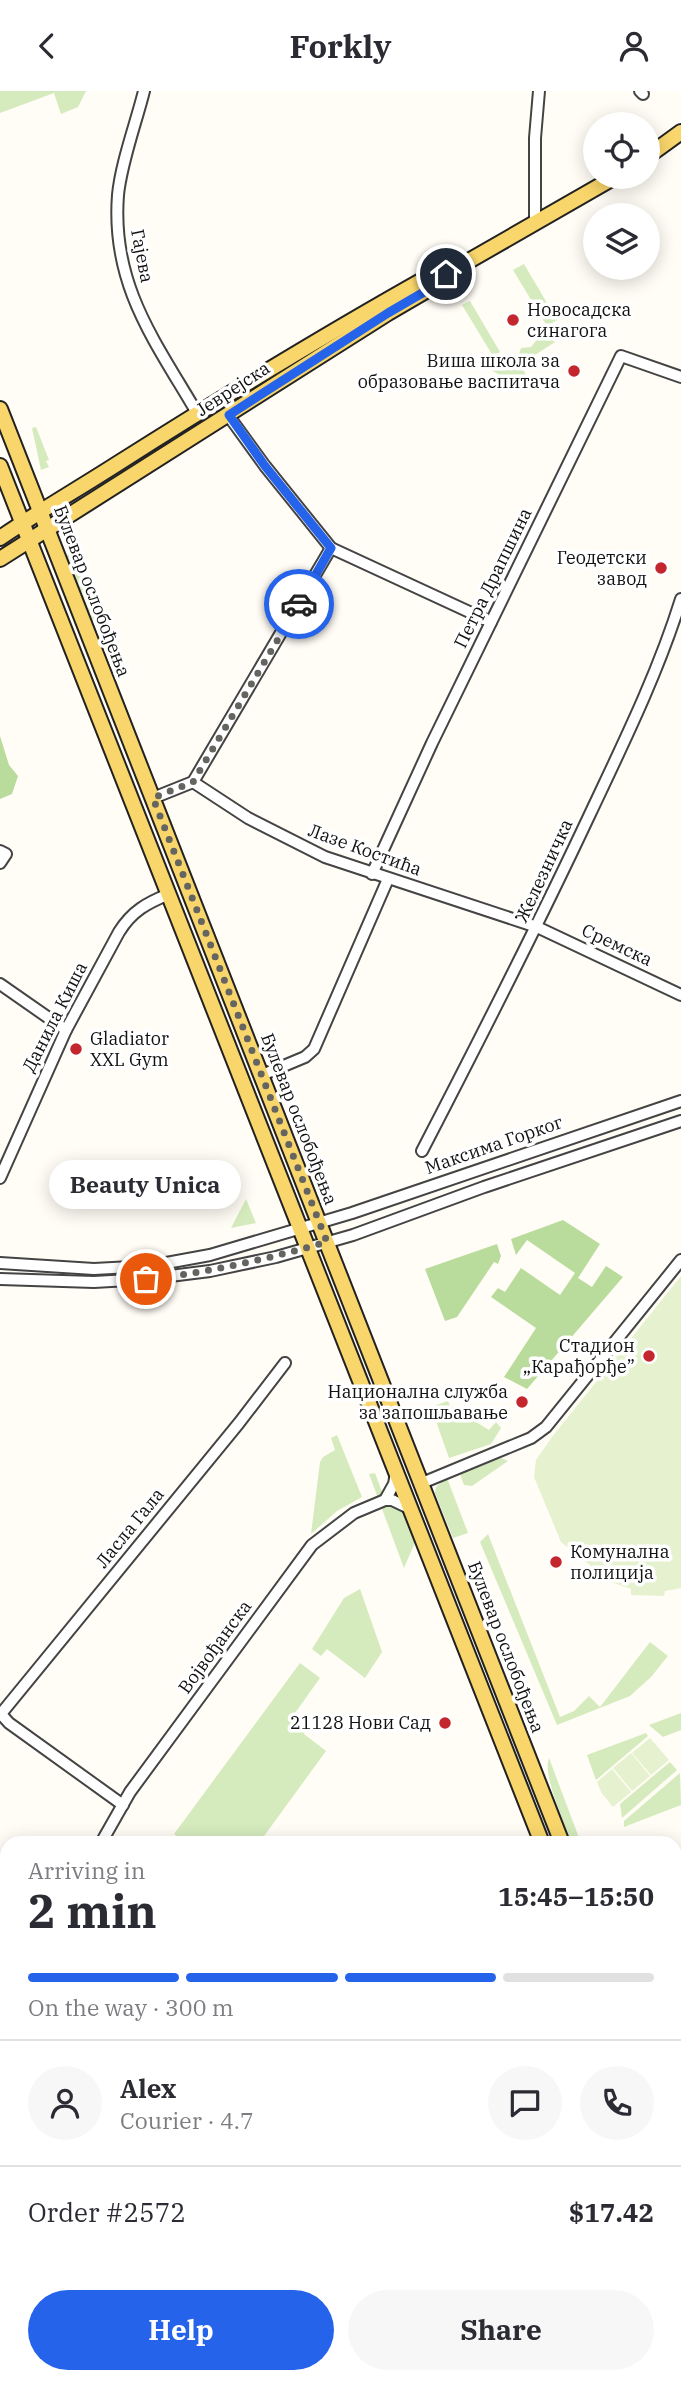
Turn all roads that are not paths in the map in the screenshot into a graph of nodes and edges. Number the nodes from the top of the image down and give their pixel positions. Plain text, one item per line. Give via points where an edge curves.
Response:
1 (144, 91) edge
2 (539, 91) edge
3 (681, 132) edge
4 (660, 147) edge
5 (595, 189) edge
6 (535, 224) junction
7 (446, 274) junction
8 (681, 377) edge
9 (0, 409) edge
10 (197, 413) junction
11 (229, 415) junction
12 (0, 465) edge
13 (31, 516) junction
14 (38, 534) junction
15 (0, 538) edge
16 (331, 548) junction
17 (0, 559) edge
18 (681, 599) edge
19 (679, 613) edge
20 (491, 622) junction
21 (193, 782) junction
22 (153, 798) junction
23 (0, 851) edge
24 (0, 863) edge
25 (372, 874) junction
26 (388, 879) junction
27 (169, 894) junction
28 (537, 927) junction
29 (0, 984) edge
30 (681, 995) edge
31 (66, 1030) junction
32 (262, 1075) junction
33 (681, 1101) edge
34 (681, 1121) edge
35 (422, 1151) dead end
36 (0, 1178) edge
37 (319, 1223) junction
38 (301, 1229) junction
39 (327, 1242) junction
40 (308, 1248) junction
41 (681, 1261) edge
42 (0, 1263) edge
43 (0, 1279) edge
44 (285, 1363) dead end
45 (396, 1472) junction
46 (422, 1483) junction
47 (384, 1500) junction
48 (411, 1509) junction
49 (0, 1714) edge
50 (123, 1805) junction
51 (105, 1836) edge
52 (539, 1836) edge
53 (559, 1836) edge

1 - 10 street, Гајева via 118,194 123,263 150,337
2 - 6 street
3 - 4 main road
5 - 6 main road, Јеврејска
6 - 7 main road, Јеврејска
7 - 10 main road, Јеврејска via 426,278
7 - 11 main road, Јеврејска
8 - 20 street, Петра Драпшина via 621,356
9 - 13 main road, Булевар ослобођења
10 - 13 main road, Јеврејска
11 - 14 main road, Јеврејска
11 - 16 street
12 - 13 main road, Булевар ослобођења
13 - 14 main road, Булевар ослобођења
13 - 14 main road, Булевар ослобођења
13 - 15 main road, Јеврејска
14 - 17 main road, Јеврејска
14 - 22 main road, Булевар ослобођења
14 - 27 main road, Булевар ослобођења
16 - 20 street
16 - 21 street
18 - 19 street, Железничка
19 - 28 street, Железничка
20 - 25 street, Петра Драпшина
21 - 22 street
21 - 25 street, Лазе Костића via 291,841
22 - 32 main road, Булевар ослобођења
23 - 24 street via 6,854
25 - 26 street, Лазе Костића
26 - 28 street, Лазе Костића
26 - 32 street via 314,1049
27 - 31 street, Данила Киша via 141,906 128,918
27 - 38 main road, Булевар ослобођења
28 - 30 street, Сремска
28 - 35 street, Железничка
29 - 31 street
31 - 36 street, Данила Киша
32 - 37 main road, Булевар ослобођења
33 - 37 street, Максима Горког
34 - 39 street, Максима Горког
37 - 38 street, Максима Горког
37 - 39 main road, Булевар ослобођења
38 - 40 main road, Булевар ослобођења
38 - 42 street, Максима Горког via 210,1255 150,1266 94,1269
39 - 40 street, Максима Горког
39 - 46 main road, Булевар ослобођења
40 - 43 street, Максима Горког via 179,1276 94,1282
40 - 45 main road, Булевар ослобођења
41 - 46 street via 546,1427 531,1438
44 - 49 street, Ласла Гала
45 - 47 street
45 - 48 main road, Булевар ослобођења
46 - 53 main road, Булевар ослобођења
47 - 48 street
47 - 50 street, Војвођанска via 354,1513 312,1545
48 - 52 main road, Булевар ослобођења
49 - 50 street
50 - 51 street, Војвођанска

